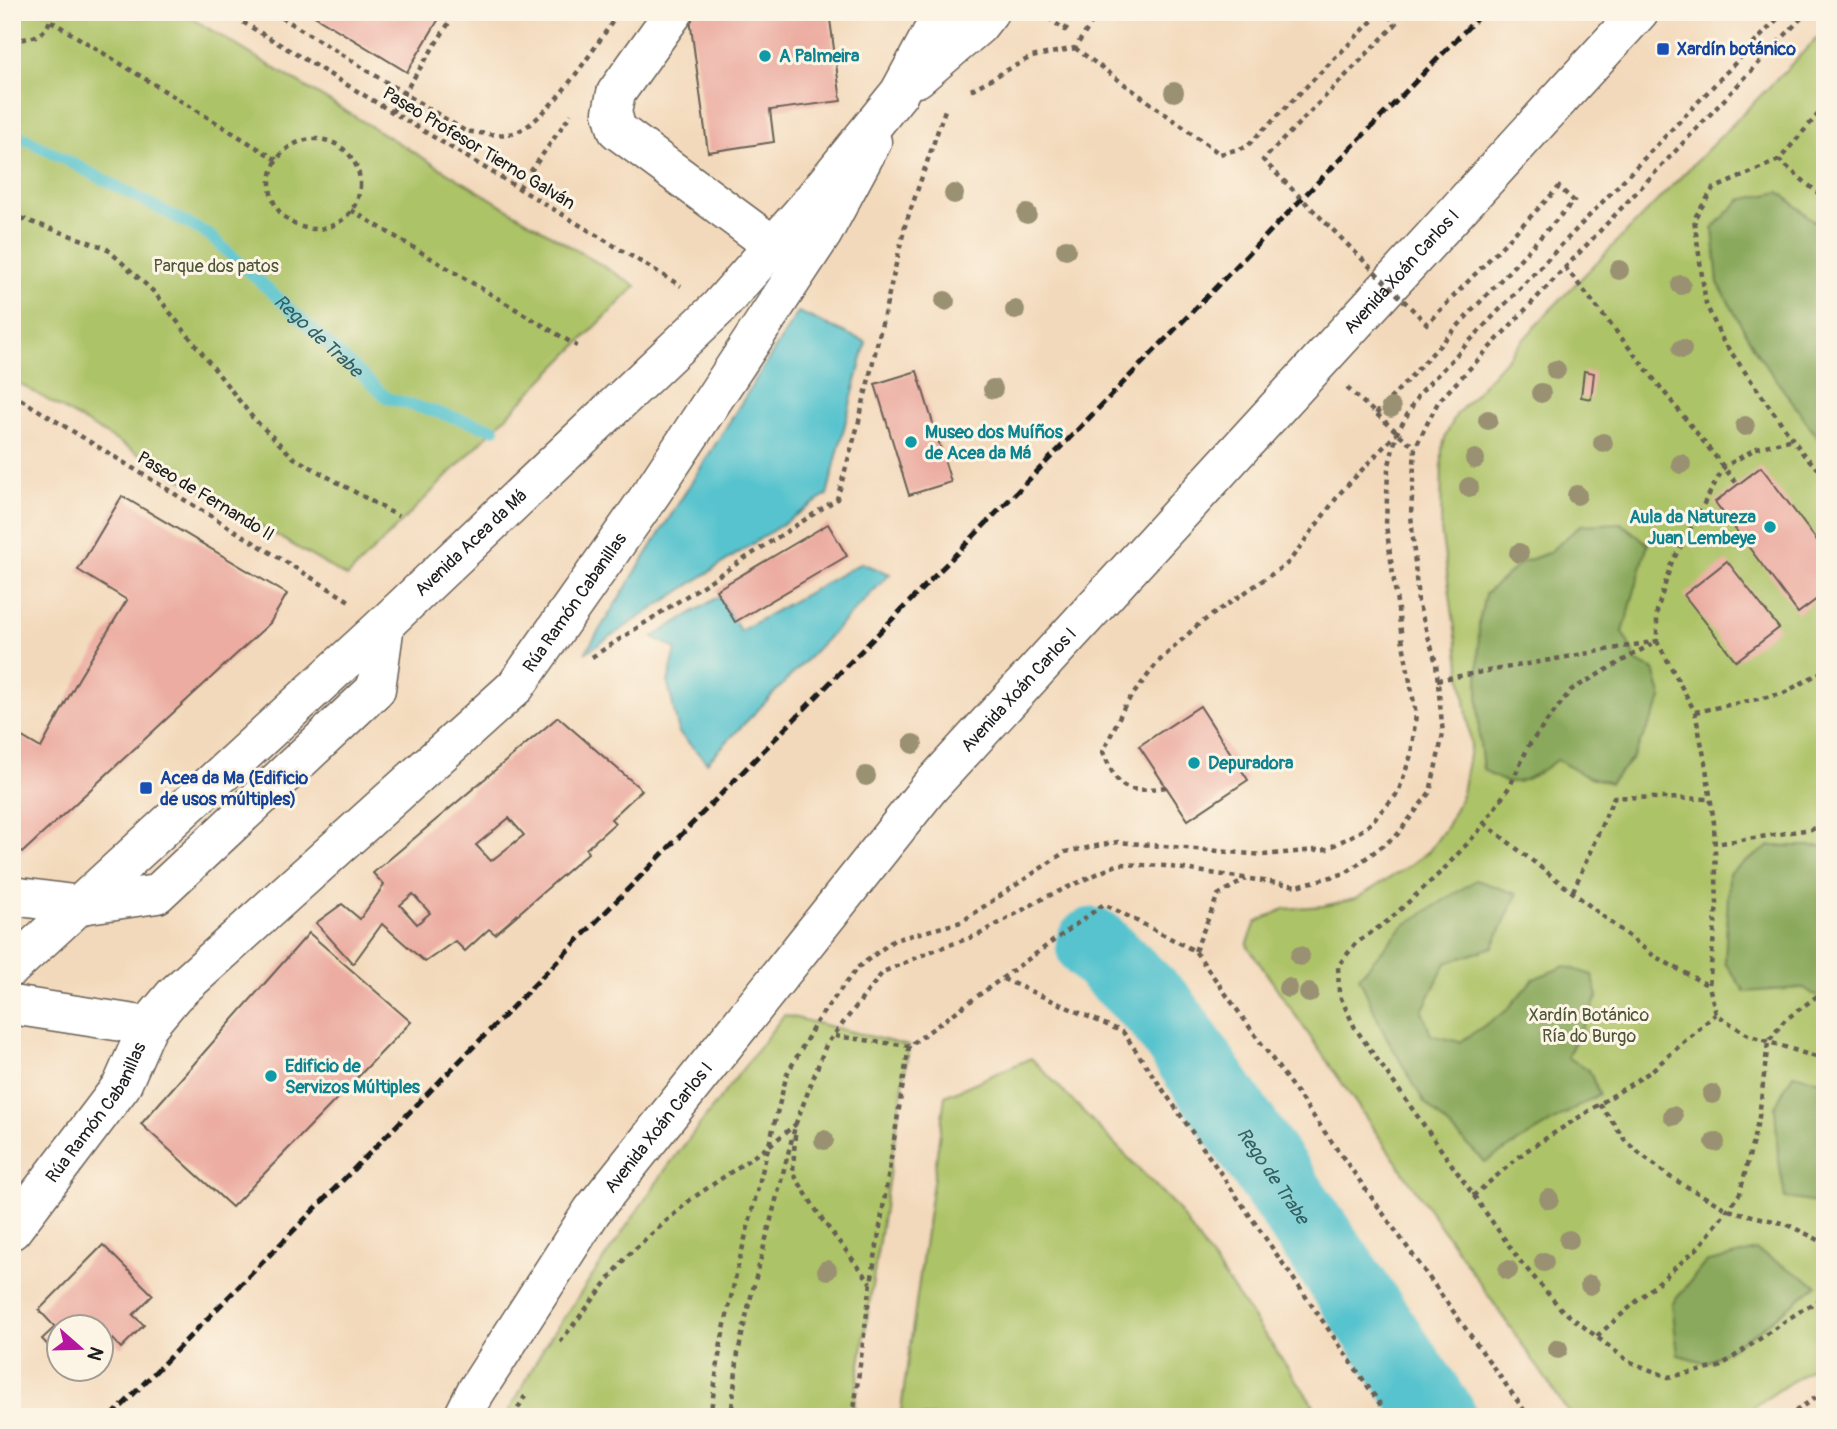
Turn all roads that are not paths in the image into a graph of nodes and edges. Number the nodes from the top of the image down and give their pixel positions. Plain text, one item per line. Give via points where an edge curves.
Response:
1 (674, 12) edge
2 (943, 12) edge
3 (989, 12) edge
4 (1639, 12) edge
5 (899, 93) junction
6 (774, 246) junction
7 (12, 897) edge
8 (81, 905) junction
9 (15, 956) edge
10 (12, 1005) edge
11 (148, 1026) junction
12 (12, 1230) edge
13 (463, 1417) edge

1 - 6 street via 615,93 612,112 617,130
2 - 5 street
3 - 5 street
4 - 13 street, Avenida Xoán Carlos I via 929,788 592,1210
5 - 6 street, Avenida Acea da Má
5 - 11 street, Rúa Ramón Cabanillas via 822,233 653,491 516,686 174,995
6 - 8 street, Avenida Acea da Má via 719,307
7 - 8 street
8 - 9 street, Avenida Acea da Má
10 - 11 street, Rúa Ramón Cabanillas
11 - 12 street, Rúa Ramón Cabanillas via 122,1085

